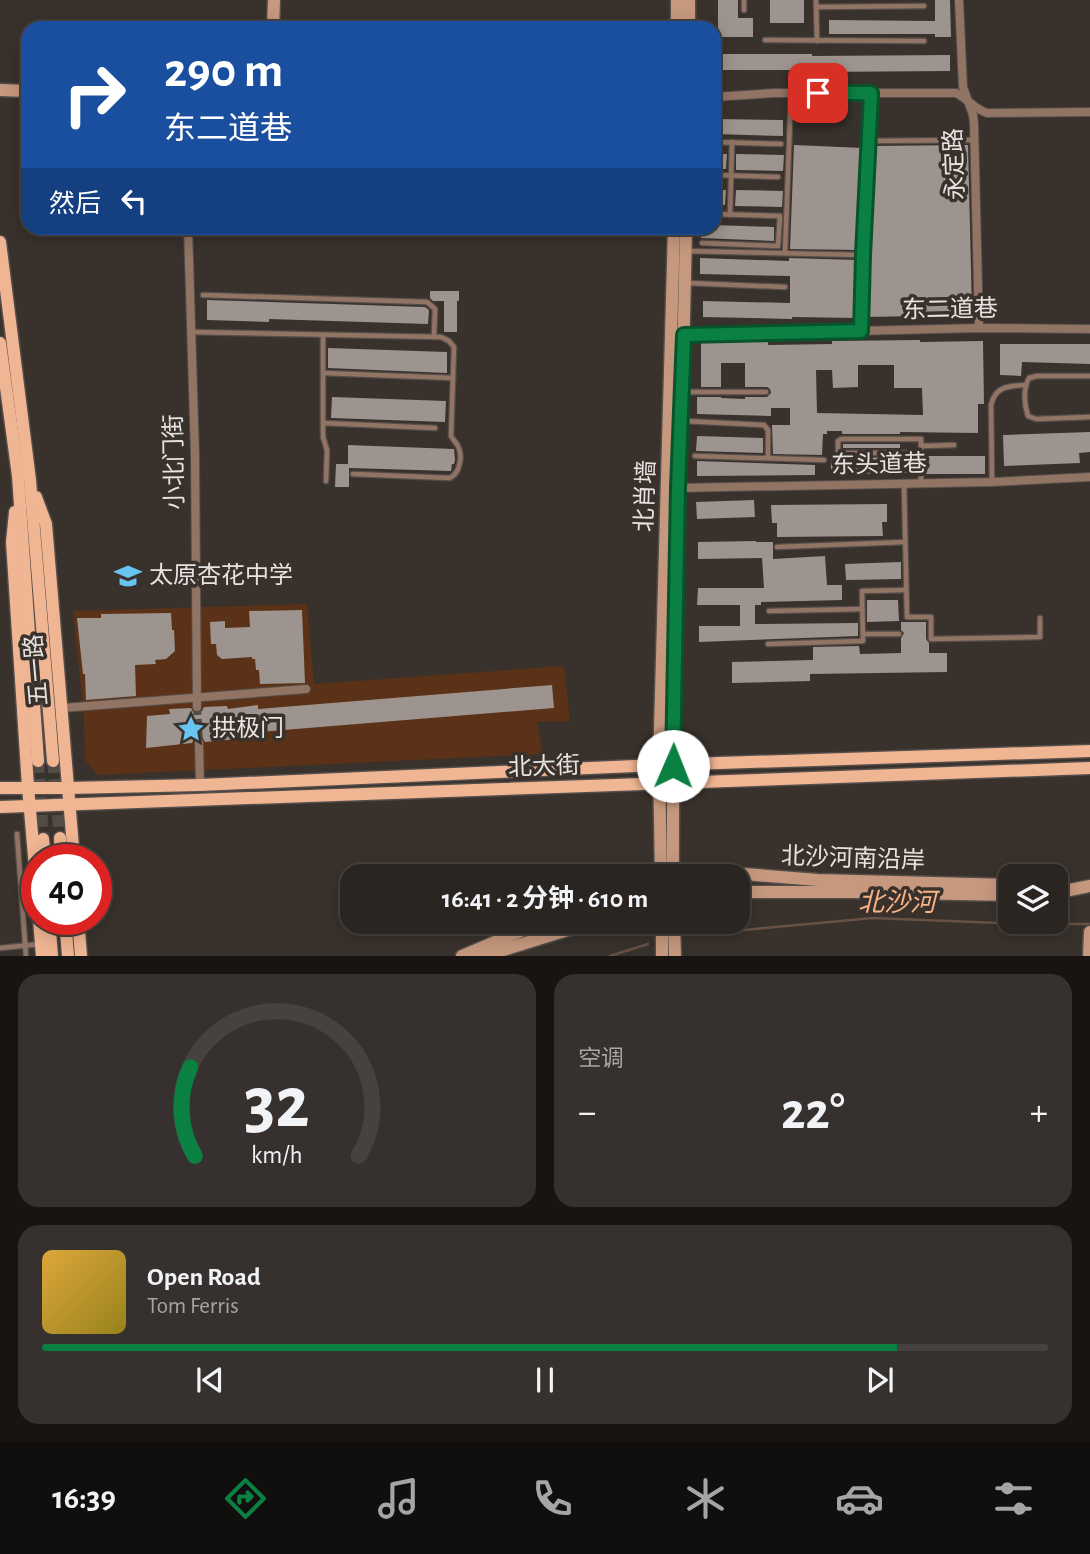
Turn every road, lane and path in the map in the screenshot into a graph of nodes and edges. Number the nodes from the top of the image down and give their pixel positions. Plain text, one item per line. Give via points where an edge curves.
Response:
1 (274, 0) edge
2 (677, 0) edge
3 (689, 0) edge
4 (744, 0) edge
5 (816, 0) edge
6 (959, 0) edge
7 (924, 6) dead end
8 (816, 7) junction
9 (744, 10) dead end
10 (273, 21) edge
11 (677, 21) edge
12 (689, 21) edge
13 (765, 40) dead end
14 (817, 41) junction
15 (924, 41) dead end
16 (0, 90) edge
17 (21, 91) edge
18 (791, 93) junction
19 (871, 93) junction
20 (721, 97) edge
21 (967, 101) junction
22 (1090, 113) edge
23 (974, 140) junction
24 (868, 141) junction
25 (721, 142) edge
26 (732, 142) junction
27 (781, 144) dead end
28 (721, 175) edge
29 (731, 175) junction
30 (778, 177) dead end
31 (721, 214) edge
32 (730, 215) junction
33 (188, 235) edge
34 (674, 235) edge
35 (686, 235) edge
36 (0, 242) edge
37 (702, 243) dead end
38 (686, 251) junction
39 (785, 253) junction
40 (863, 255) junction
41 (685, 283) junction
42 (785, 287) dead end
43 (203, 295) dead end
44 (1090, 324) edge
45 (979, 326) junction
46 (861, 328) junction
47 (1090, 329) edge
48 (190, 332) junction
49 (684, 332) junction
50 (323, 335) junction
51 (434, 337) junction
52 (0, 343) edge
53 (323, 373) junction
54 (1090, 376) edge
55 (453, 378) junction
56 (1025, 385) junction
57 (766, 391) dead end
58 (682, 392) junction
59 (1090, 417) edge
60 (681, 421) junction
61 (323, 423) junction
62 (435, 428) dead end
63 (954, 445) dead end
64 (921, 446) junction
65 (921, 453) junction
66 (695, 456) dead end
67 (768, 458) junction
68 (824, 460) dead end
69 (353, 474) dead end
70 (1090, 477) edge
71 (24, 478) junction
72 (326, 481) dead end
73 (992, 482) junction
74 (921, 483) junction
75 (904, 484) junction
76 (673, 489) junction
77 (905, 542) junction
78 (777, 547) dead end
79 (906, 590) junction
80 (862, 609) junction
81 (769, 611) dead end
82 (1040, 618) dead end
83 (863, 634) junction
84 (899, 634) dead end
85 (768, 645) dead end
86 (306, 689) dead end
87 (197, 696) junction
88 (198, 707) tunnel mouth
89 (62, 708) junction
90 (198, 743) tunnel mouth
91 (1090, 751) edge
92 (38, 761) tunnel mouth
93 (53, 761) tunnel mouth
94 (666, 765) junction
95 (1090, 768) edge
96 (673, 784) junction
97 (200, 785) junction
98 (659, 785) junction
99 (28, 787) junction
100 (0, 788) edge
101 (68, 788) junction
102 (70, 805) junction
103 (0, 807) edge
104 (30, 807) junction
105 (17, 834) dead end
106 (60, 838) tunnel mouth
107 (43, 839) tunnel mouth
108 (33, 844) edge
109 (44, 844) edge
110 (60, 844) edge
111 (73, 844) edge
112 (661, 864) edge
113 (673, 864) edge
114 (750, 874) edge
115 (998, 884) edge
116 (1068, 885) edge
117 (1090, 886) edge
118 (1068, 891) edge
119 (750, 892) edge
120 (998, 895) edge
121 (1068, 895) edge
122 (1090, 896) edge
123 (1090, 932) edge
124 (514, 934) edge
125 (555, 934) edge
126 (662, 934) edge
127 (674, 934) edge
128 (50, 935) edge
129 (66, 935) edge
130 (79, 935) edge
131 (25, 946) junction
132 (0, 948) edge
133 (1090, 948) edge
134 (41, 950) edge
135 (26, 956) edge
136 (52, 956) edge
137 (68, 956) edge
138 (81, 956) edge
139 (462, 956) edge
140 (484, 956) edge
141 (662, 956) edge
142 (675, 956) edge
143 (1089, 956) edge

1 - 10 street
2 - 11 street
3 - 12 street
4 - 9 lane
5 - 8 lane
6 - 21 street, 永定路
7 - 8 lane
8 - 14 lane
13 - 14 lane
14 - 15 lane
16 - 17 street
18 - 19 street
18 - 20 street
18 - 39 lane
19 - 21 street via 956,93
19 - 24 lane
21 - 22 street via 987,113
21 - 23 street, 永定路
23 - 24 lane
23 - 45 street, 永定路
24 - 40 lane
25 - 26 lane
26 - 27 lane
26 - 29 lane
28 - 29 lane
29 - 30 lane
29 - 32 lane
31 - 32 lane
32 - 37 lane via 780,216 779,246
33 - 48 street, 小北门街
34 - 76 street, 北肖墙
35 - 38 street
36 - 71 main road, 五一路
38 - 39 lane
38 - 41 street
39 - 40 lane
40 - 46 lane
41 - 42 lane
41 - 49 street
43 - 51 lane via 427,302 435,309
44 - 45 street, 东二道巷
45 - 46 street, 东二道巷
45 - 47 street, 东二道巷
46 - 49 street, 东二道巷
48 - 50 lane
48 - 87 street, 小北门街
49 - 58 street
50 - 51 lane
50 - 53 lane
51 - 55 lane via 454,347
52 - 71 main road, 五一路
53 - 55 lane
53 - 61 lane
54 - 56 lane via 1037,376
55 - 69 lane via 451,436 459,448 460,468 456,475
56 - 59 lane via 1026,409 1035,419
56 - 73 lane via 1006,386 993,398
57 - 58 lane
58 - 60 street
60 - 67 lane via 764,425
60 - 76 street
61 - 62 lane
61 - 72 lane
63 - 64 lane
64 - 65 lane
64 - 65 lane via 921,439 838,441 840,453
65 - 74 lane
66 - 67 lane
67 - 68 lane
70 - 73 street, 东头道巷
71 - 89 main road, 五一路 via 46,524
71 - 92 main road, 五一路
71 - 93 main road, 五一路
71 - 99 main road, 五一路 via 12,542
73 - 74 street, 东头道巷
74 - 75 street, 东头道巷
75 - 76 street, 东头道巷
75 - 77 lane
76 - 94 street, 北肖墙
77 - 78 lane
77 - 79 lane
79 - 80 lane via 862,591
79 - 82 lane via 907,617 930,617 931,639 1041,637
80 - 81 lane
80 - 83 lane
83 - 84 lane
83 - 85 lane via 863,641
86 - 87 street
87 - 88 street, 小北门街
87 - 89 street
89 - 101 main road, 五一路
90 - 97 street
91 - 94 main road
94 - 96 street
94 - 97 main road
94 - 98 street
95 - 96 main road, 北大街
96 - 98 main road, 北大街
96 - 113 street
97 - 101 main road
98 - 102 main road, 北大街
98 - 112 street
99 - 100 main road
99 - 101 main road
99 - 104 main road, 五一路
101 - 102 main road, 五一路
102 - 104 main road, 北大街
102 - 111 main road, 五一路
103 - 104 main road, 北大街
104 - 108 main road, 五一路
105 - 131 lane
106 - 110 main road
107 - 109 main road
114 - 115 street, 北沙河南沿岸
116 - 117 street
117 - 118 street
119 - 120 street, 北沙河南沿岸
121 - 122 street
123 - 133 street
124 - 139 street
125 - 140 street
126 - 141 street
127 - 142 street
128 - 136 main road
129 - 137 main road
130 - 138 main road
131 - 132 lane
131 - 134 lane
131 - 135 lane
133 - 143 street

